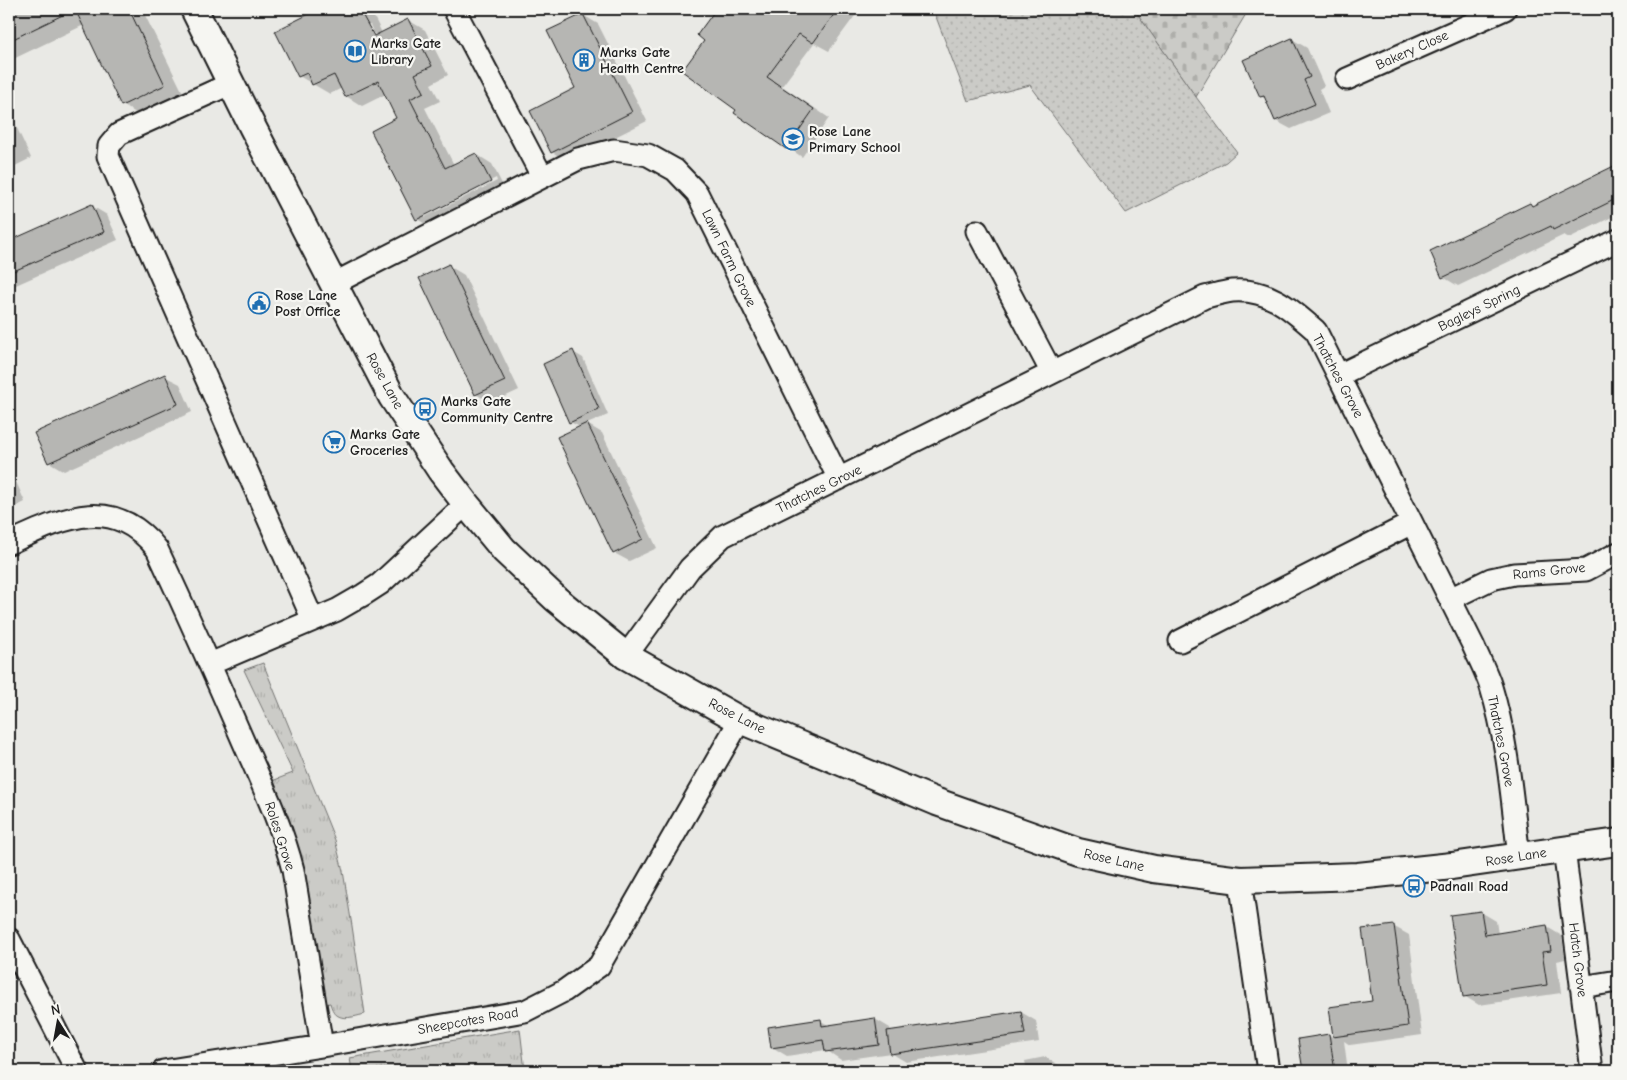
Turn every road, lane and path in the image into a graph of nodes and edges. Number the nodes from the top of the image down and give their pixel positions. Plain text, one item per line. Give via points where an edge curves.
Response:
1 (194, 9) edge
2 (454, 9) edge
3 (1505, 9) edge
4 (1347, 79) dead end
5 (232, 83) junction
6 (542, 176) junction
7 (977, 231) dead end
8 (1618, 240) edge
9 (333, 284) junction
10 (1052, 373) junction
11 (1339, 376) junction
12 (839, 478) junction
13 (466, 504) junction
14 (1412, 523) junction
15 (9, 543) edge
16 (1618, 553) edge
17 (1450, 599) junction
18 (313, 620) junction
19 (1180, 641) dead end
20 (626, 656) junction
21 (210, 664) junction
22 (740, 720) junction
23 (1618, 842) edge
24 (1564, 850) junction
25 (1519, 856) junction
26 (1240, 880) junction
27 (9, 939) edge
28 (1618, 981) edge
29 (1581, 987) junction
30 (322, 1046) junction
31 (77, 1071) edge
32 (163, 1071) edge
33 (1268, 1071) edge
34 (1592, 1071) edge

1 - 5 street, Rose Lane
2 - 6 street
3 - 4 street, Bakery Close
5 - 9 street, Rose Lane
5 - 18 street via 119,134 109,146 108,156
6 - 9 street, Lawn Farm Grove
6 - 12 street, Lawn Farm Grove via 578,159 614,150 648,155 674,170 697,193
7 - 10 street
8 - 11 street, Bagleys Spring
9 - 13 street, Rose Lane via 392,396
10 - 11 street, Thatches Grove via 1205,297 1245,291 1270,296 1316,331
10 - 12 street, Thatches Grove
11 - 14 street, Thatches Grove
12 - 20 street, Thatches Grove via 723,536 690,568
13 - 18 street via 380,584 337,610
13 - 20 street, Rose Lane via 504,550 556,599
14 - 17 street, Thatches Grove
14 - 19 street
15 - 21 street, Roles Grove via 51,524 82,515 101,516 136,528 157,549
16 - 17 street, Rams Grove via 1586,570 1514,574 1491,579
17 - 25 street, Thatches Grove via 1490,685 1500,720
18 - 21 street
20 - 22 street, Rose Lane
21 - 30 street, Roles Grove via 287,846
22 - 26 street, Rose Lane via 936,802 1078,852 1154,869
22 - 30 street, Sheepcotes Road via 599,966 564,991 525,1011
23 - 24 street, Rose Lane
24 - 25 street, Rose Lane
24 - 29 street, Hatch Grove
25 - 26 street, Rose Lane via 1358,876
26 - 33 street
27 - 31 street
28 - 29 street
29 - 34 street, Hatch Grove
30 - 32 street, Sheepcotes Road

